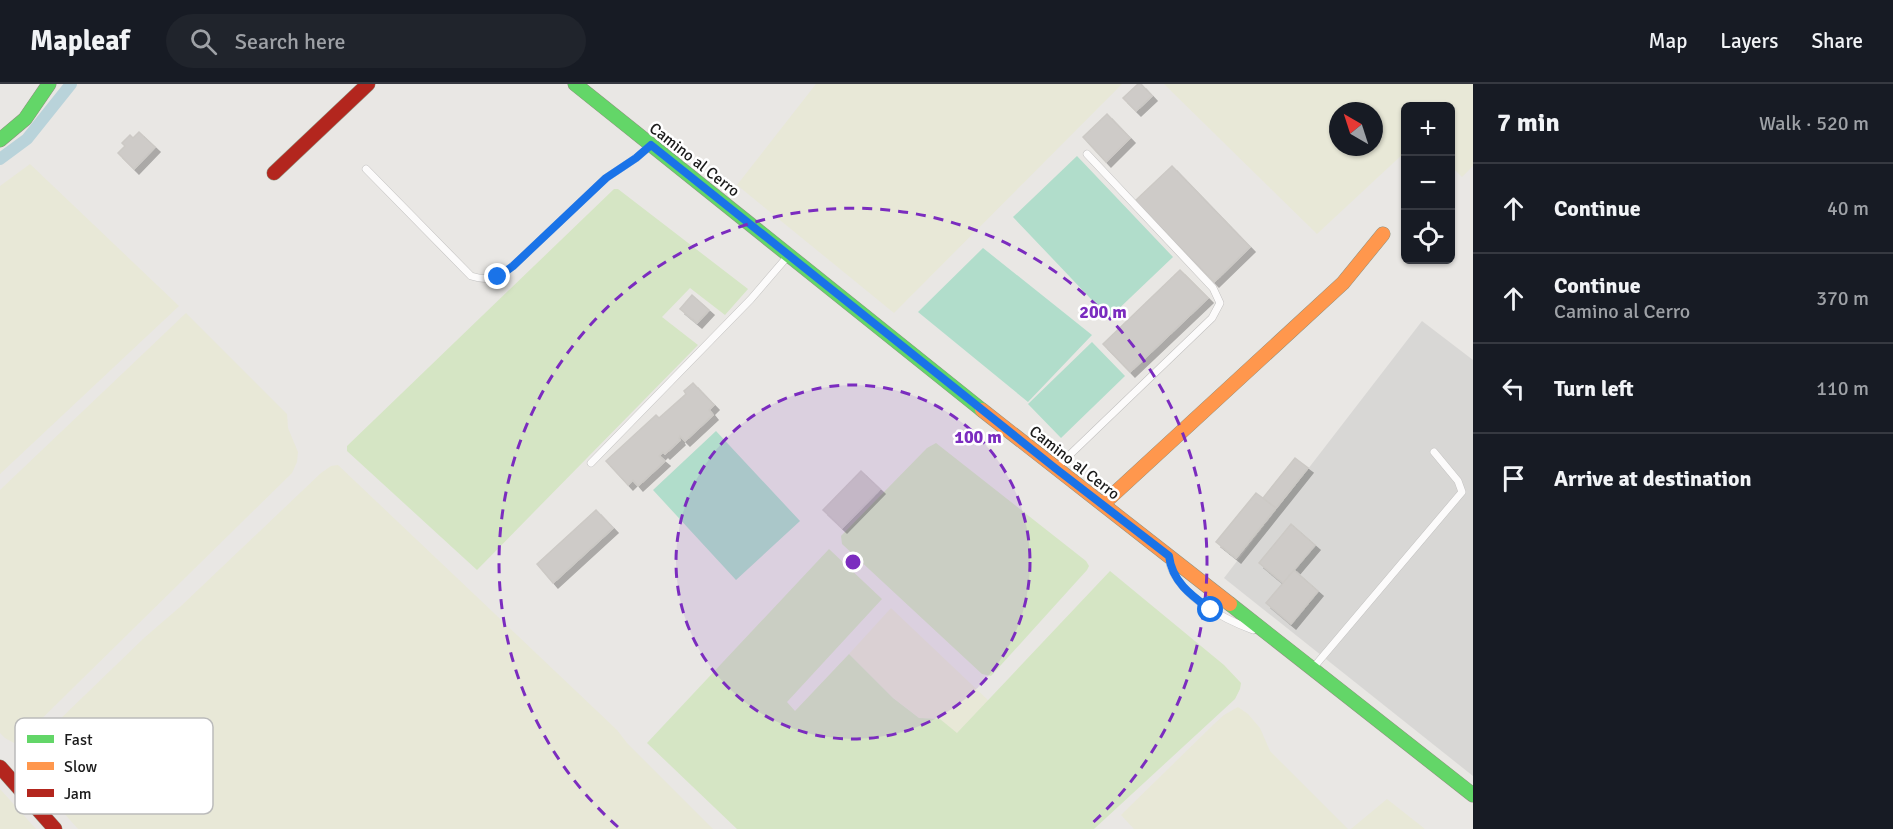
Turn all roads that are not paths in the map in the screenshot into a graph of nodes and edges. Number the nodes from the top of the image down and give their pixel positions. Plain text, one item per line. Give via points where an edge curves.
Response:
1 (50, 84) edge
2 (368, 84) edge
3 (575, 84) edge
4 (0, 140) edge
5 (651, 145) junction
6 (1087, 154) dead end
7 (366, 169) dead end
8 (274, 173) dead end
9 (1383, 234) dead end
10 (789, 255) junction
11 (1434, 452) dead end
12 (591, 462) dead end
13 (1055, 468) junction
14 (1103, 504) junction
15 (1312, 668) junction
16 (0, 767) edge
17 (15, 784) edge
18 (1473, 795) edge
19 (42, 814) edge
20 (55, 829) edge

1 - 4 street via 25,119
2 - 8 street
3 - 5 street, Camino al Cerro
5 - 7 lane via 606,178 513,266 498,277 483,280 471,276
5 - 10 street, Camino al Cerro
6 - 13 lane via 1213,288 1220,303 1212,318
9 - 14 street via 1343,284
10 - 12 lane via 752,299
10 - 13 street, Camino al Cerro
11 - 15 lane via 1458,481 1462,492
13 - 14 street, Camino al Cerro
14 - 15 street, Camino al Cerro
15 - 18 street, Camino al Cerro
16 - 17 street
19 - 20 street

